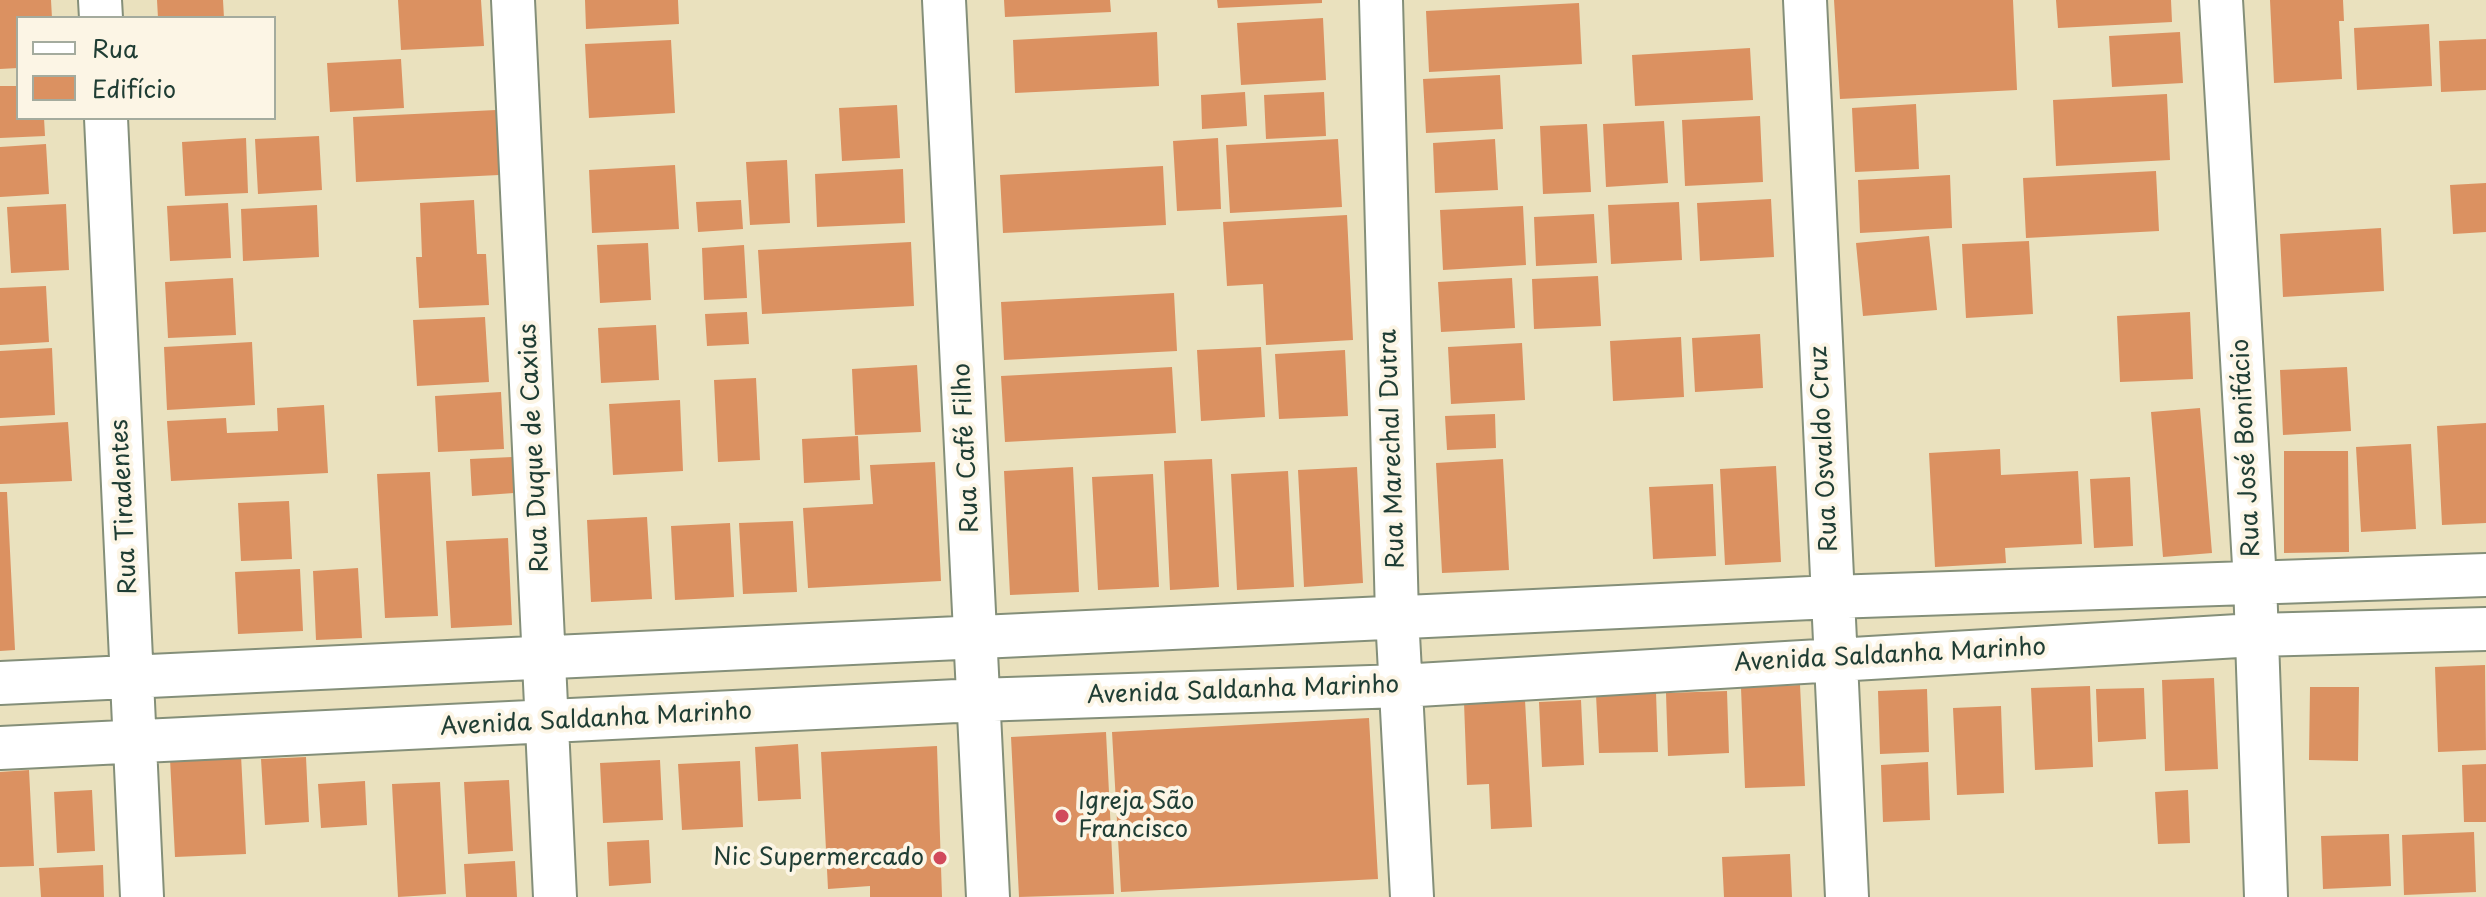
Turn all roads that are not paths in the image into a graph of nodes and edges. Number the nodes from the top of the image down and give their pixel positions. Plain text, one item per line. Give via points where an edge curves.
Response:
1 (513, 0) edge
2 (944, 0) edge
3 (1381, 0) edge
4 (1805, 0) edge
5 (2221, 0) edge
6 (106, 120) edge
7 (2486, 575) edge
8 (2255, 582) junction
9 (1832, 597) junction
10 (1397, 616) junction
11 (2486, 629) edge
12 (2255, 635) junction
13 (976, 636) junction
14 (545, 657) junction
15 (1836, 659) junction
16 (133, 677) junction
17 (0, 683) edge
18 (1401, 686) junction
19 (978, 700) junction
20 (547, 724) junction
21 (135, 742) junction
22 (0, 748) edge
23 (142, 897) edge
24 (555, 897) edge
25 (988, 897) edge
26 (1412, 897) edge
27 (1847, 897) edge
28 (2266, 897) edge

1 - 14 street, Rua Duque de Caxias
2 - 13 street, Rua Café Filho
3 - 10 street, Rua Marechal Dutra
4 - 9 street, Rua Osvaldo Cruz
5 - 8 street, Rua José Bonifácio
6 - 16 street, Rua Tiradentes
7 - 8 street
8 - 9 street
8 - 12 street, Rua José Bonifácio
9 - 10 street
9 - 15 street, Rua Osvaldo Cruz
10 - 13 street
10 - 18 street, Rua Marechal Dutra
11 - 12 street, Avenida Saldanha Marinho
12 - 15 street, Avenida Saldanha Marinho
12 - 28 street, Rua José Bonifácio
13 - 14 street
13 - 19 street, Rua Café Filho
14 - 16 street
14 - 20 street, Rua Duque de Caxias
15 - 18 street, Avenida Saldanha Marinho
15 - 27 street, Rua Osvaldo Cruz
16 - 17 street
16 - 21 street, Rua Tiradentes
18 - 19 street, Avenida Saldanha Marinho
18 - 26 street, Rua Marechal Dutra
19 - 20 street, Avenida Saldanha Marinho
19 - 25 street, Rua Café Filho
20 - 21 street, Avenida Saldanha Marinho
20 - 24 street, Rua Duque de Caxias
21 - 22 street, Avenida Saldanha Marinho
21 - 23 street, Rua Tiradentes

